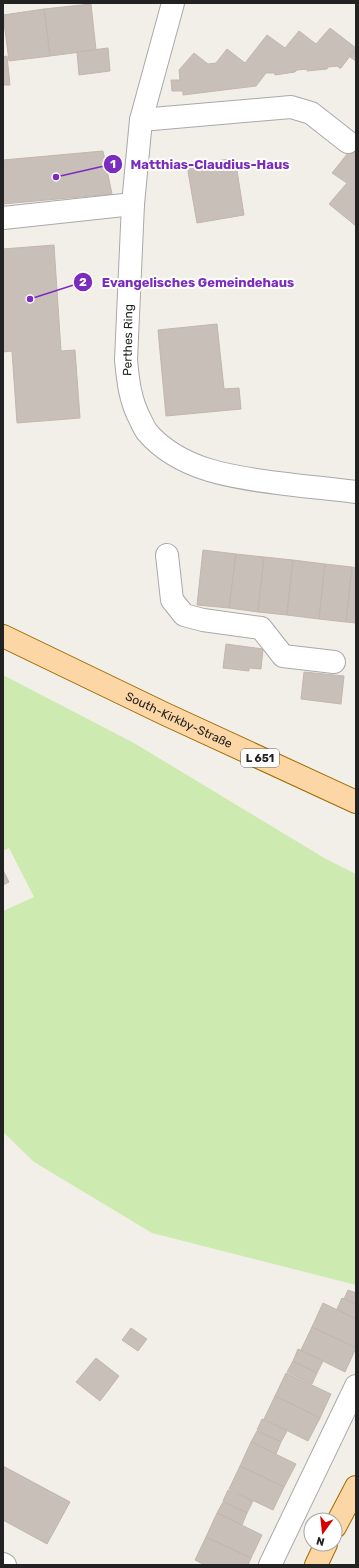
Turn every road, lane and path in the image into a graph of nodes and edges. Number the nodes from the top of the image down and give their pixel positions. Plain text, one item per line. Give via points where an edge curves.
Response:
1 (173, 3) edge
2 (141, 120) junction
3 (348, 142) dead end
4 (133, 204) junction
5 (3, 218) edge
6 (356, 492) edge
7 (167, 555) dead end
8 (3, 636) edge
9 (334, 662) dead end
10 (356, 802) edge
11 (356, 1386) edge
12 (356, 1487) edge
13 (343, 1512) edge
14 (322, 1552) edge
15 (270, 1565) edge
16 (316, 1565) edge

1 - 2 street, Perthes Ring
2 - 3 street via 291,107 311,113
2 - 4 street, Perthes Ring
4 - 5 street
4 - 6 street, Perthes Ring via 126,360 133,405 146,431 165,449 192,464 221,474
7 - 9 street via 172,600 184,615 261,628 283,656
8 - 10 main road, South-Kirkby-Straße / L 651
11 - 15 street
12 - 13 main road
14 - 16 main road

